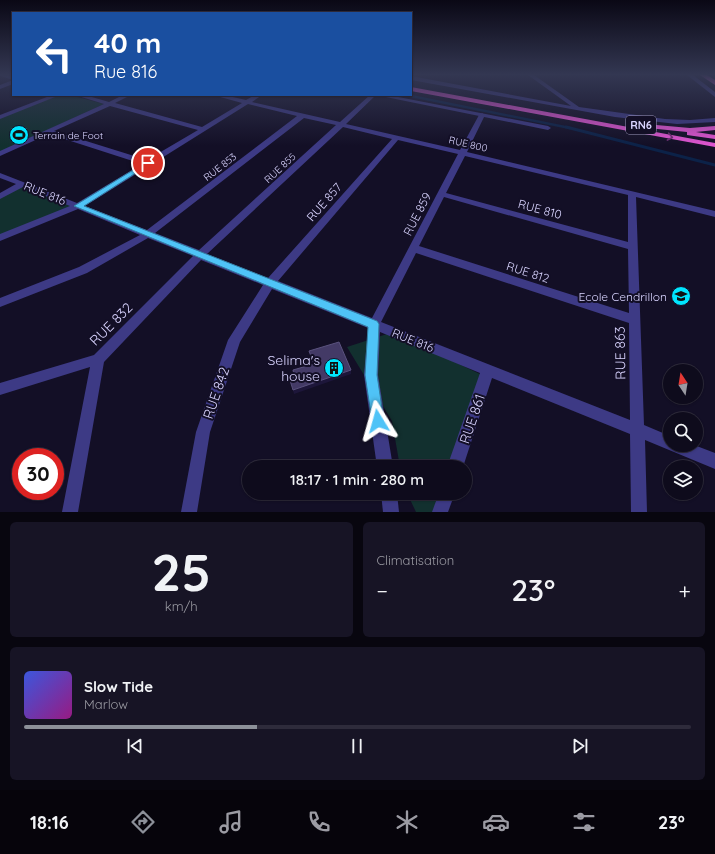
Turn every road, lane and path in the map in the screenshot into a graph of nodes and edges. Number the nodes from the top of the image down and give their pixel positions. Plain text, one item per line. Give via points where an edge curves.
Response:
1 (47, 99) edge
2 (92, 99) edge
3 (120, 99) edge
4 (233, 99) edge
5 (252, 99) edge
6 (370, 99) edge
7 (399, 99) edge
8 (465, 99) edge
9 (500, 99) edge
10 (525, 99) edge
11 (566, 99) edge
12 (247, 102) junction
13 (110, 104) junction
14 (580, 109) junction
15 (568, 111) junction
16 (591, 111) junction
17 (303, 115) junction
18 (482, 115) junction
19 (0, 117) edge
20 (715, 120) edge
21 (342, 124) junction
22 (648, 126) junction
23 (548, 128) dead end
24 (715, 128) edge
25 (203, 129) junction
26 (49, 132) junction
27 (397, 137) junction
28 (715, 137) edge
29 (715, 145) edge
30 (462, 153) junction
31 (0, 154) edge
32 (148, 163) junction
33 (0, 175) edge
34 (22, 184) junction
35 (632, 193) junction
36 (441, 194) junction
37 (0, 196) edge
38 (78, 206) junction
39 (715, 214) edge
40 (148, 234) junction
41 (0, 238) edge
42 (633, 247) junction
43 (413, 248) junction
44 (200, 255) junction
45 (270, 283) junction
46 (0, 303) edge
47 (635, 320) junction
48 (374, 324) junction
49 (98, 359) junction
50 (488, 370) junction
51 (0, 389) edge
52 (637, 430) junction
53 (663, 440) edge
54 (692, 452) edge
55 (384, 460) edge
56 (458, 460) edge
57 (715, 461) edge
58 (390, 500) edge
59 (444, 500) edge
60 (70, 512) edge
61 (189, 512) edge
62 (391, 512) edge
63 (440, 512) edge
64 (639, 512) edge

1 - 19 street
2 - 13 street
3 - 13 street
4 - 12 street, RUE 800
5 - 12 street
6 - 21 street, RUE 855
7 - 18 street
8 -> 29 highway, RN6
9 - 15 highway, RN6
10 - 14 street
11 - 14 street
12 - 17 street, RUE 800
12 - 25 street
13 - 25 street
13 - 26 street
14 - 16 street
15 - 16 street
15 - 22 highway, RN6
16 - 20 street via 666,122 695,123
17 - 21 street, RUE 800
17 - 40 street, RUE 853
18 - 23 street
18 - 30 street, RUE 859
21 - 27 street, RUE 800
21 - 44 street, RUE 855
22 - 24 highway via 696,130
22 - 28 highway, RN6
25 - 32 street
26 - 31 street
26 - 32 street
27 - 30 street, RUE 800
27 - 45 street, RUE 857
30 - 35 street, RUE 800
30 - 36 street, RUE 859
32 - 38 street
33 - 34 street, RUE 816
34 - 37 street
34 - 38 street, RUE 816
35 - 39 street, RUE 800
35 - 42 street, RUE 863
36 - 42 street, RUE 810
36 - 43 street, RUE 859
38 - 40 street, RUE 816
38 - 41 street
40 - 44 street, RUE 816
40 - 46 street, RUE 853 via 84,270
42 - 47 street, RUE 863
43 - 47 street, RUE 812
43 - 48 street, RUE 859
44 - 45 street, RUE 816
44 - 49 street, RUE 832
45 - 48 street, RUE 816
45 - 61 street, RUE 842 via 234,340 202,432
47 - 52 street, RUE 863
48 - 50 street, RUE 816
48 - 55 street via 371,375
49 - 51 street, RUE 832
49 - 60 street
50 - 52 street, RUE 816
50 - 56 street, RUE 861
52 - 53 street, RUE 816
52 - 64 street, RUE 863
54 - 57 street
58 - 62 street
59 - 63 street

